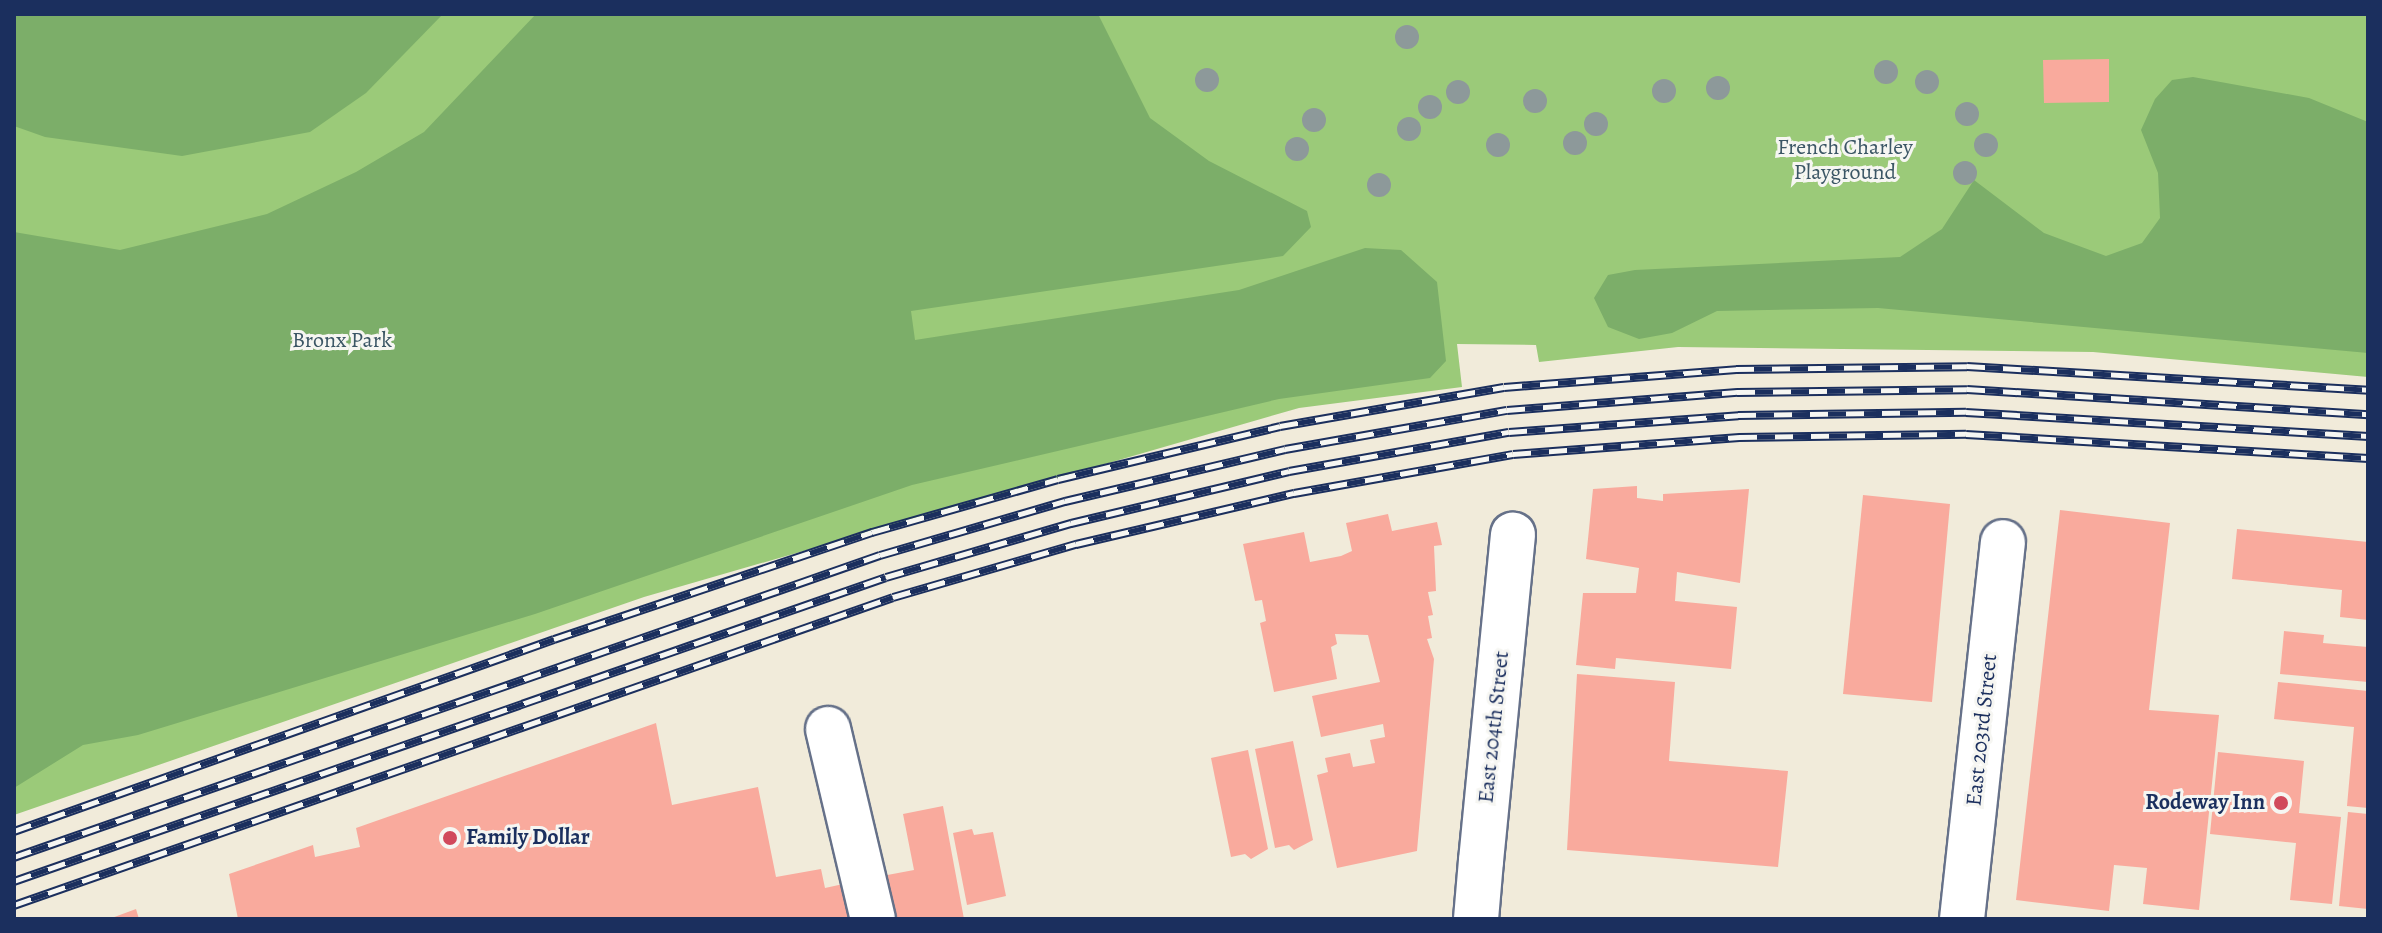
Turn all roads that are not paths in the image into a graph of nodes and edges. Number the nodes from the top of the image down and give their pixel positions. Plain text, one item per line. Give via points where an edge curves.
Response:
1 (1513, 535) dead end
2 (2003, 542) dead end
3 (828, 729) dead end
4 (873, 919) edge
5 (1476, 919) edge
6 (1962, 919) edge

1 - 5 street, East 204th Street
2 - 6 street, East 203rd Street
3 - 4 street

